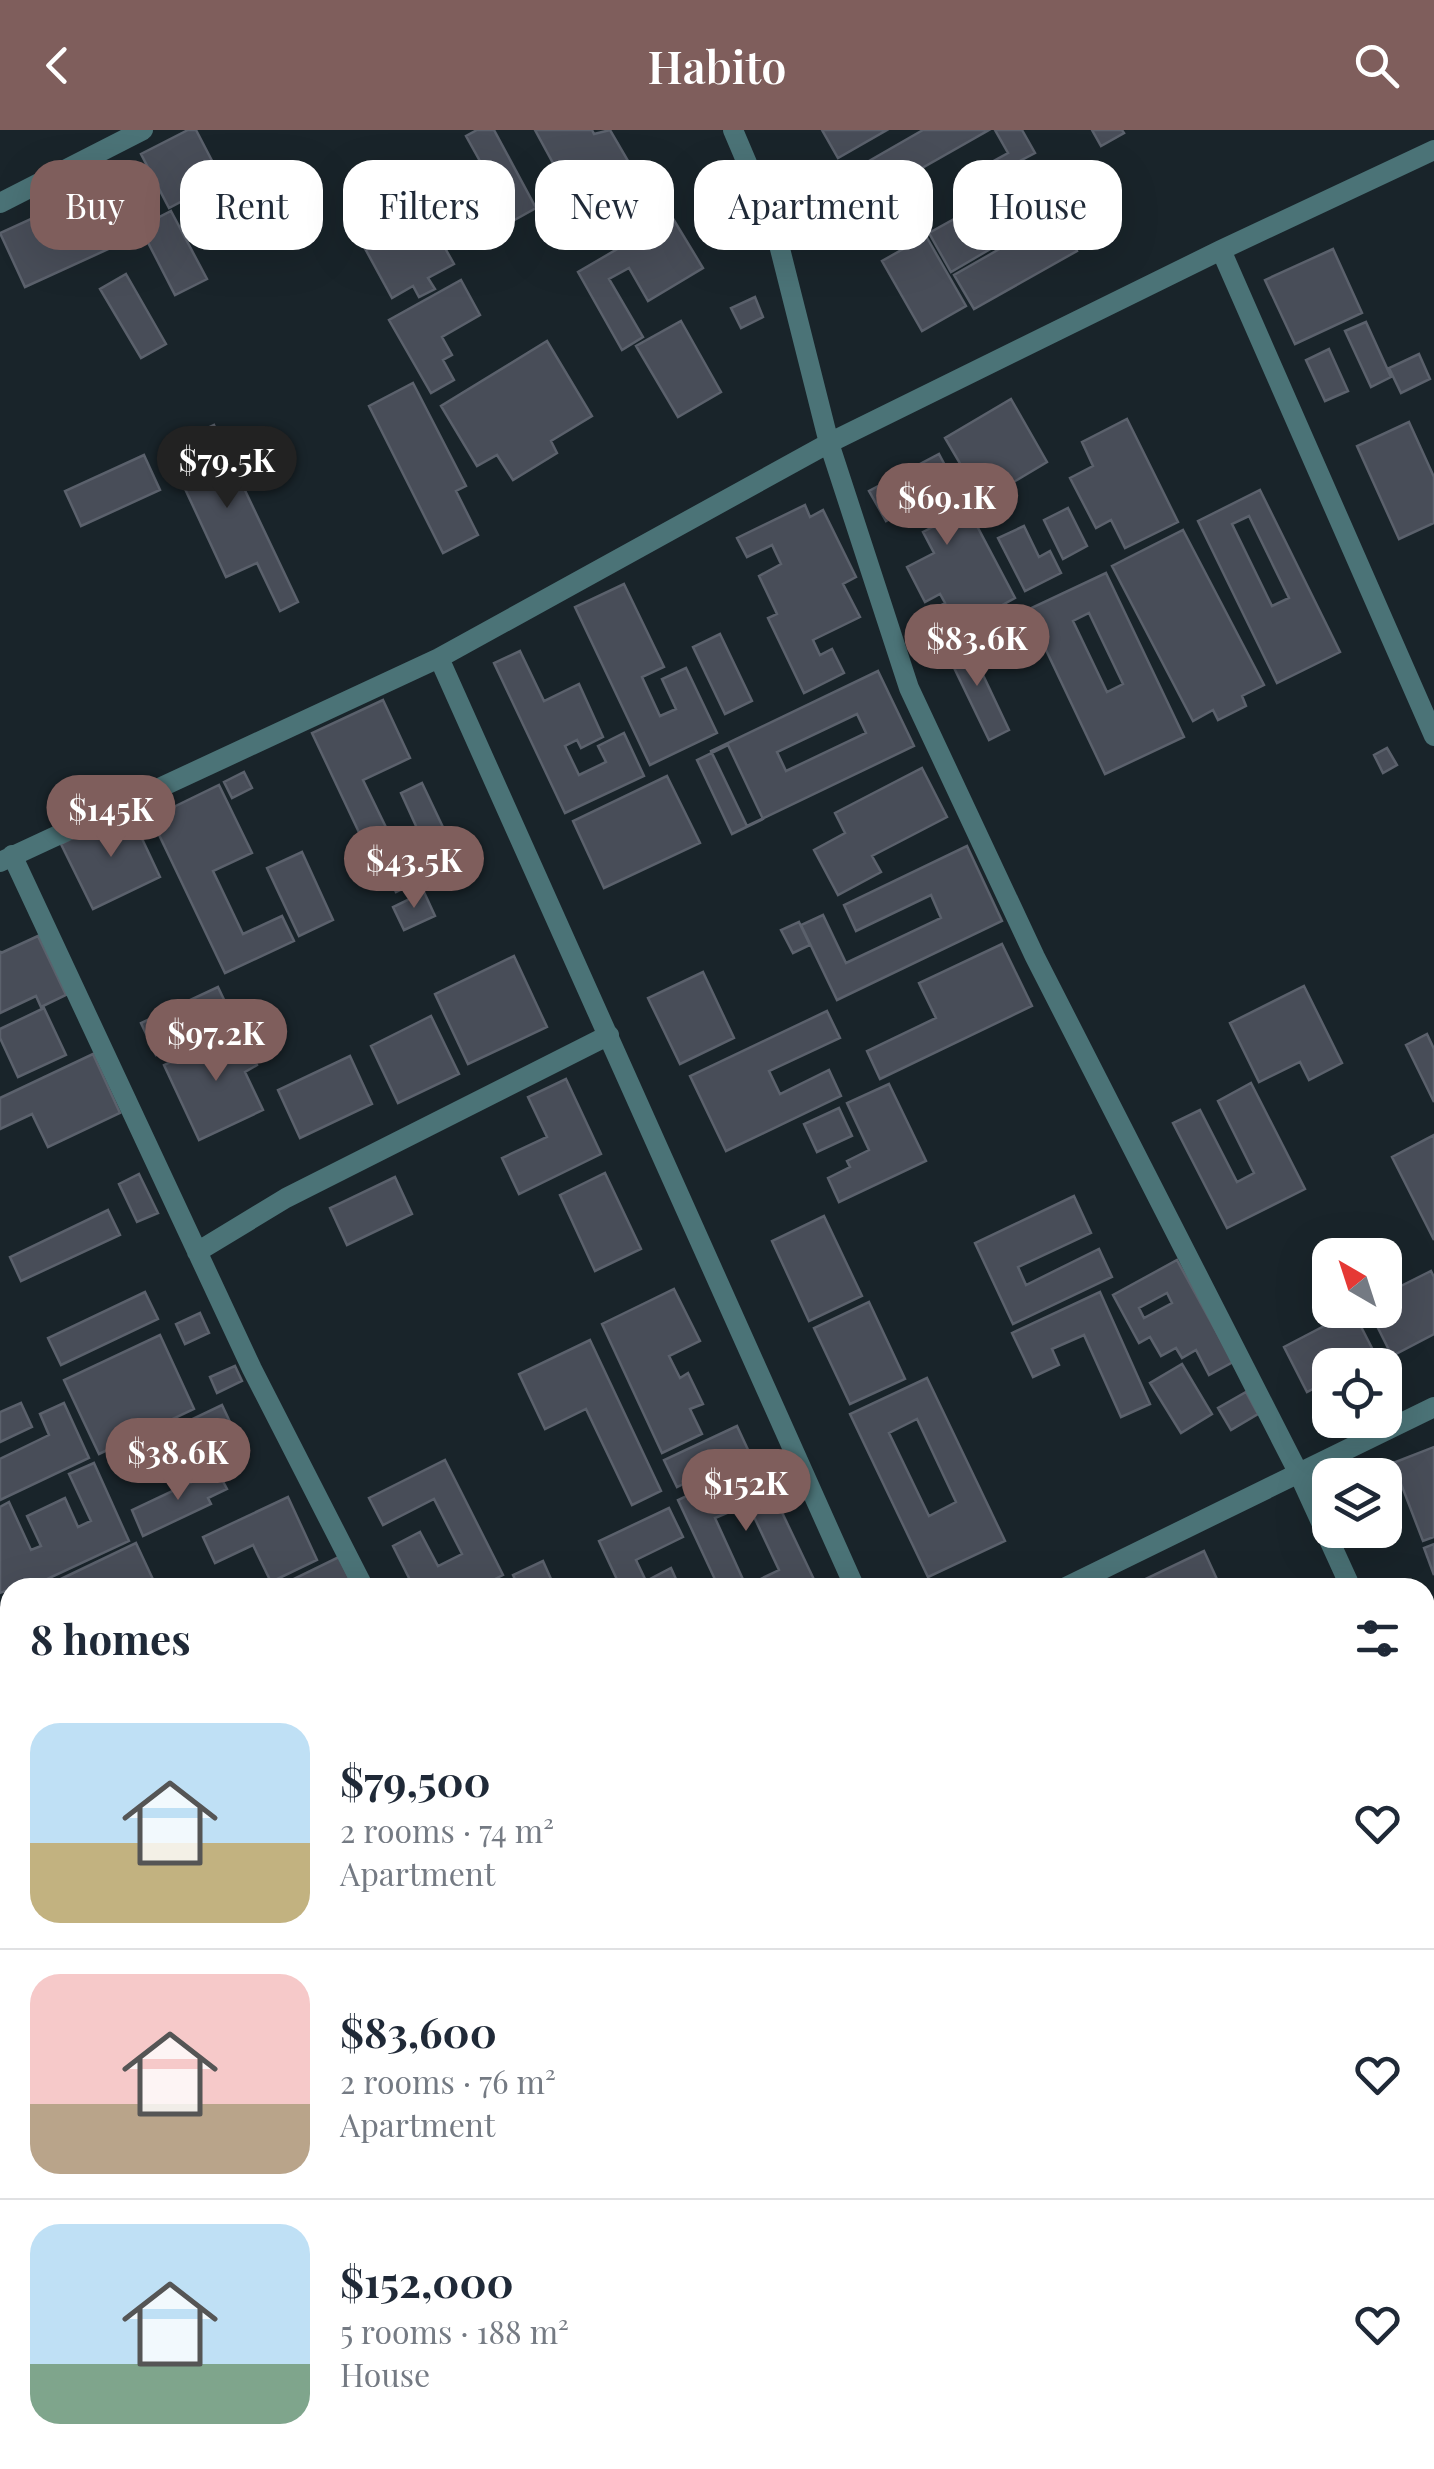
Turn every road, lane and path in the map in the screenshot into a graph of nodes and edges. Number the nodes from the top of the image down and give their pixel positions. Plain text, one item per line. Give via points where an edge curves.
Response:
1 (142, 130) edge
2 (734, 130) edge
3 (1434, 150) edge
4 (1, 197) edge
5 (1221, 250) junction
6 (828, 443) junction
7 (440, 658) junction
8 (1434, 736) edge
9 (6, 858) edge
10 (609, 1036) junction
11 (197, 1252) junction
12 (1434, 1407) edge
13 (1299, 1474) junction
14 (359, 1578) edge
15 (851, 1578) edge
16 (1085, 1578) edge
17 (1346, 1578) edge

1 - 4 street
2 - 6 street via 776,229
3 - 5 street
5 - 6 street
5 - 8 street
6 - 7 street
6 - 13 street via 909,688 1035,957
7 - 9 street
7 - 10 street
9 - 11 street
10 - 11 street via 286,1198
10 - 15 street
11 - 14 street
12 - 13 street
13 - 16 street
13 - 17 street

